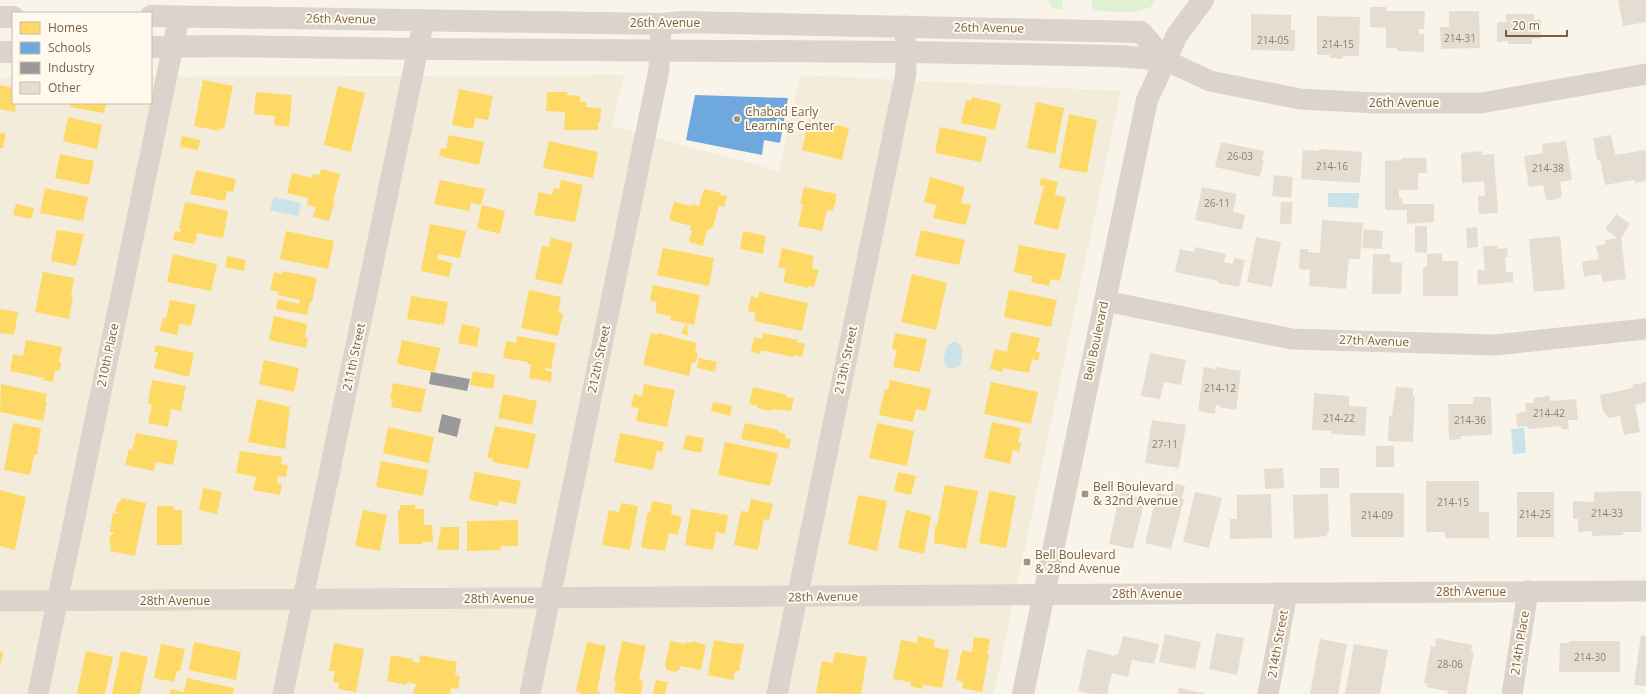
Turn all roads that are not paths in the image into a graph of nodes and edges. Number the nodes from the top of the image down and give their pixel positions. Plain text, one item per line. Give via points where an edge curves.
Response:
1 (1203, 0) edge
2 (152, 16) edge
3 (178, 16) junction
4 (0, 17) edge
5 (12, 17) edge
6 (424, 20) junction
7 (661, 24) junction
8 (906, 26) junction
9 (161, 47) edge
10 (418, 49) junction
11 (661, 49) junction
12 (0, 52) edge
13 (12, 52) edge
14 (906, 52) junction
15 (1166, 60) junction
16 (1646, 74) edge
17 (152, 95) edge
18 (150, 104) edge
19 (1105, 301) junction
20 (1646, 329) edge
21 (1528, 591) junction
22 (1646, 591) edge
23 (1287, 593) junction
24 (1044, 594) junction
25 (796, 597) junction
26 (550, 599) junction
27 (302, 600) junction
28 (0, 601) edge
29 (57, 601) junction
30 (38, 694) edge
31 (283, 694) edge
32 (530, 694) edge
33 (777, 694) edge
34 (1022, 694) edge
35 (1268, 694) edge
36 (1512, 694) edge

1 - 15 street, Bell Boulevard via 1177,35
2 - 3 street, 26th Avenue
3 - 6 street, 26th Avenue
3 - 9 street, 210th Place
4 - 5 street
6 - 7 street, 26th Avenue
6 - 10 street, 211th Street
7 - 8 street, 26th Avenue via 683,22
7 - 11 street, 212th Street
8 - 14 street, 213th Street
8 - 15 street, 26th Avenue via 1141,32
9 - 10 street, 26th Avenue via 292,46
9 - 17 street, 210th Place
10 - 11 street, 26th Avenue
10 - 27 street, 211th Street
11 - 14 street, 26th Avenue
11 - 26 street, 212th Street
12 - 13 street
14 - 15 street, 26th Avenue via 1117,56
14 - 25 street, 213th Street via 906,73
15 - 16 street, 26th Avenue via 1210,81 1300,99 1377,103 1481,103
15 - 19 street, Bell Boulevard via 1147,100
18 - 29 street, 210th Place
19 - 20 street, 27th Avenue via 1292,339 1495,345
19 - 24 street, Bell Boulevard
21 - 22 street, 28th Avenue
21 - 23 street, 28th Avenue
21 - 36 street, 214th Place
23 - 24 street, 28th Avenue
23 - 35 street, 214th Street
24 - 25 street, 28th Avenue
24 - 34 street, Bell Boulevard
25 - 26 street, 28th Avenue
25 - 33 street, 213th Street
26 - 27 street, 28th Avenue
26 - 32 street, 212th Street
27 - 29 street, 28th Avenue
27 - 31 street, 211th Street
28 - 29 street, 28th Avenue
29 - 30 street, 210th Place

